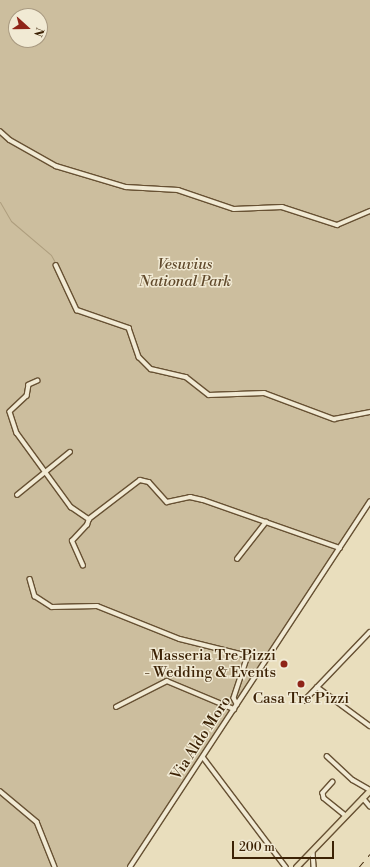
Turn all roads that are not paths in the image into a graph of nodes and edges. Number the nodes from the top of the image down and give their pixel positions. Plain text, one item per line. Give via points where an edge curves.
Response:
1 (0, 131) edge
2 (370, 211) edge
3 (56, 265) dead end
4 (38, 381) dead end
5 (370, 412) edge
6 (70, 452) dead end
7 (47, 472) junction
8 (17, 495) dead end
9 (370, 502) edge
10 (88, 519) junction
11 (266, 522) junction
12 (340, 548) junction
13 (237, 559) dead end
14 (83, 566) dead end
15 (30, 579) dead end
16 (370, 632) edge
17 (317, 687) junction
18 (304, 701) dead end
19 (237, 704) junction
20 (116, 707) dead end
21 (234, 709) junction
22 (370, 726) edge
23 (328, 756) dead end
24 (203, 757) junction
25 (333, 782) dead end
26 (370, 790) edge
27 (0, 791) edge
28 (363, 798) junction
29 (370, 806) edge
30 (346, 816) junction
31 (313, 852) junction
32 (55, 867) edge
33 (130, 867) edge
34 (286, 867) edge
35 (296, 867) edge
36 (314, 867) edge

1 - 2 street via 10,140 56,166 130,188 178,190 234,210 287,208 337,225
3 - 5 street via 77,310 124,324 133,334 141,361 151,368 186,377 209,395 264,393 334,419
4 - 7 street via 29,385 27,396 10,412 18,433
6 - 7 street
7 - 8 street
7 - 10 street via 71,507
9 - 12 street, Via Aldo Moro
10 - 11 street via 140,480 150,482 167,502 190,497
10 - 14 street via 87,525 72,540
11 - 12 street
11 - 13 street
12 - 19 street, Via Aldo Moro
15 - 19 street via 35,596 52,607 97,606 180,639 248,656 234,698
16 - 17 street
17 - 18 street
17 - 22 street
19 - 21 street, Via Aldo Moro
20 - 21 street via 167,681
21 - 24 street, Via Aldo Moro
23 - 26 street via 353,780
24 - 33 street, Via Aldo Moro
24 - 34 street
25 - 30 street via 323,794 324,798
26 - 28 main road
27 - 32 street via 37,822
28 - 29 street
28 - 30 main road
30 - 31 main road
31 - 35 main road
31 - 36 street

